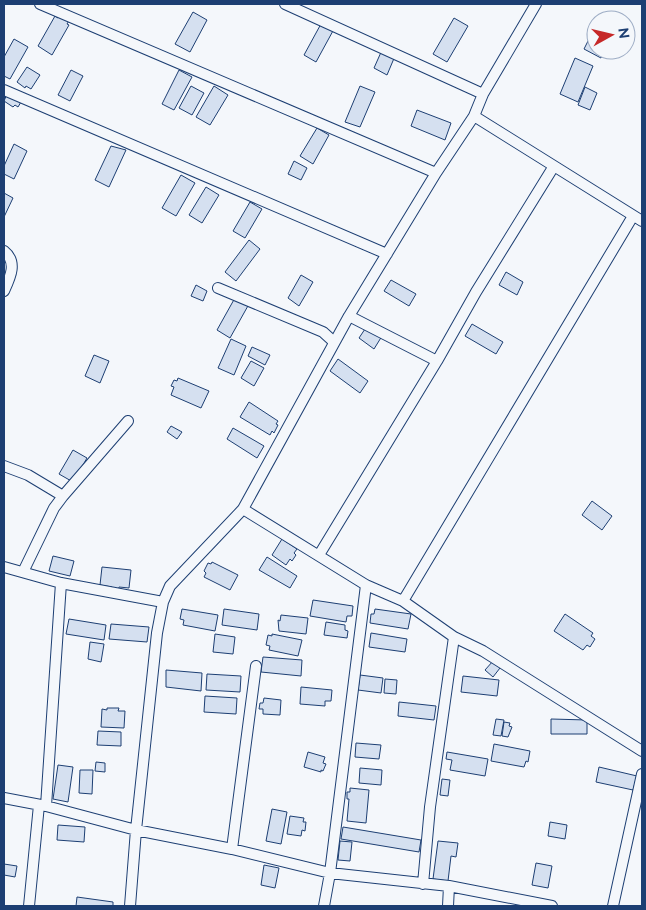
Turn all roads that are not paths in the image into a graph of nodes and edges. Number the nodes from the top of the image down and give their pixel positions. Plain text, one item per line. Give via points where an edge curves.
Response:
1 (40, 4) edge
2 (285, 4) edge
3 (536, 4) edge
4 (4, 90) edge
5 (483, 94) junction
6 (474, 116) junction
7 (554, 166) junction
8 (436, 173) junction
9 (638, 218) edge
10 (4, 250) edge
11 (387, 254) junction
12 (218, 288) dead end
13 (4, 291) edge
14 (349, 316) junction
15 (334, 342) junction
16 (437, 361) junction
17 (128, 421) dead end
18 (4, 466) edge
19 (63, 496) junction
20 (243, 508) junction
21 (319, 555) junction
22 (4, 567) edge
23 (23, 572) junction
24 (61, 583) junction
25 (366, 585) junction
26 (403, 601) junction
27 (163, 602) junction
28 (454, 637) junction
29 (256, 666) dead end
30 (642, 751) edge
31 (642, 774) edge
32 (4, 798) edge
33 (43, 805) junction
34 (136, 830) junction
35 (232, 849) junction
36 (330, 872) junction
37 (422, 884) junction
38 (449, 886) junction
39 (28, 906) edge
40 (130, 906) edge
41 (324, 906) edge
42 (448, 906) edge
43 (549, 906) edge
44 (613, 906) edge

1 - 8 street
2 - 5 street
3 - 5 street
4 - 11 street
5 - 6 street
6 - 7 street
6 - 8 street
7 - 9 street
7 - 16 street
8 - 11 street
9 - 26 street
10 - 13 street via 12,269
11 - 14 street
12 - 15 street via 316,329
14 - 15 street
14 - 16 street
15 - 20 street
16 - 21 street
17 - 19 street
18 - 19 street via 28,475
19 - 23 street
20 - 21 street
20 - 27 street via 170,586
21 - 25 street
22 - 23 street
23 - 24 street
24 - 27 street
24 - 33 street
25 - 26 street
25 - 36 street
26 - 28 street
27 - 34 street
28 - 30 street via 482,651
28 - 37 street
29 - 35 street
31 - 44 street
32 - 33 street
33 - 34 street
33 - 39 street
34 - 35 street
34 - 40 street
35 - 36 street
36 - 37 street
36 - 41 street
37 - 38 street
38 - 42 street
38 - 43 street

